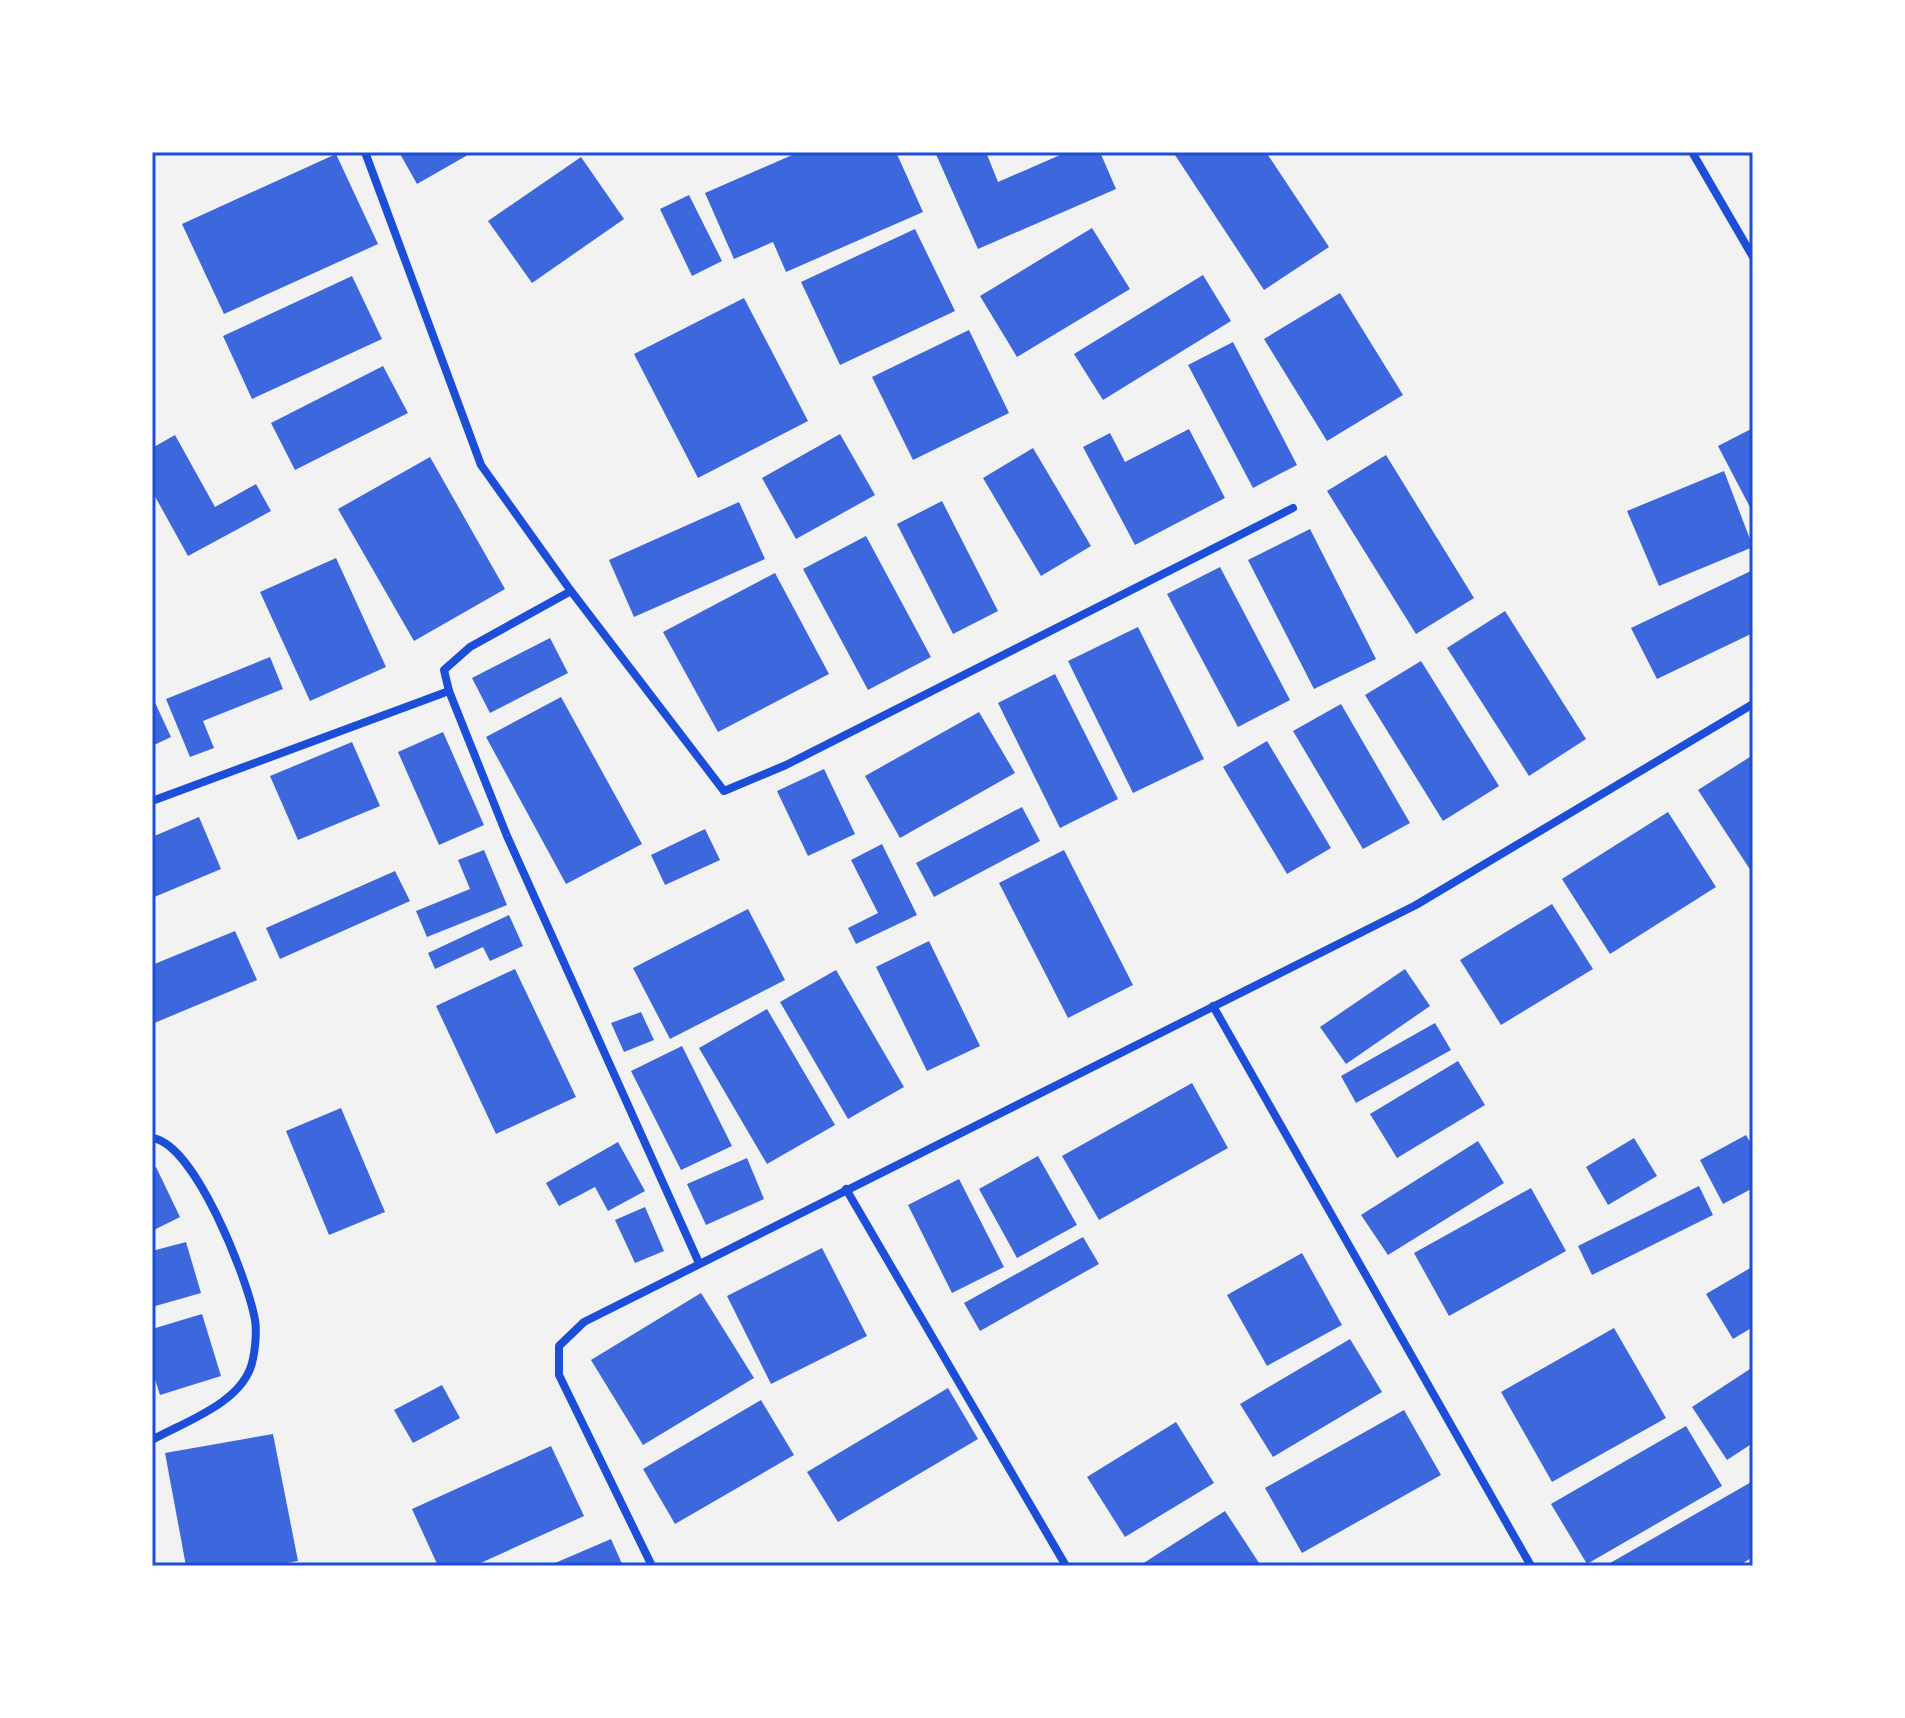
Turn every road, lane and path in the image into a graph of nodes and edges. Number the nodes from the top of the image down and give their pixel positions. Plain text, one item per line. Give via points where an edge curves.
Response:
1 (365, 152) edge
2 (1692, 152) edge
3 (1753, 257) edge
4 (1293, 508) dead end
5 (571, 591) junction
6 (449, 691) junction
7 (1753, 704) edge
8 (152, 801) edge
9 (1213, 1006) junction
10 (152, 1138) edge
11 (846, 1189) junction
12 (699, 1263) junction
13 (152, 1440) edge
14 (652, 1566) edge
15 (1066, 1566) edge
16 (1531, 1566) edge

1 - 5 street via 481,465
2 - 3 street
4 - 5 street via 786,765 724,791
5 - 6 street via 470,647 444,670
6 - 8 street
6 - 12 street via 507,836
7 - 9 street via 1416,905
9 - 11 street
9 - 16 street
10 - 13 street via 163,1139 187,1161 230,1244 255,1321 252,1365 230,1397
11 - 12 street
11 - 15 street
12 - 14 street via 584,1322 559,1346 559,1375

